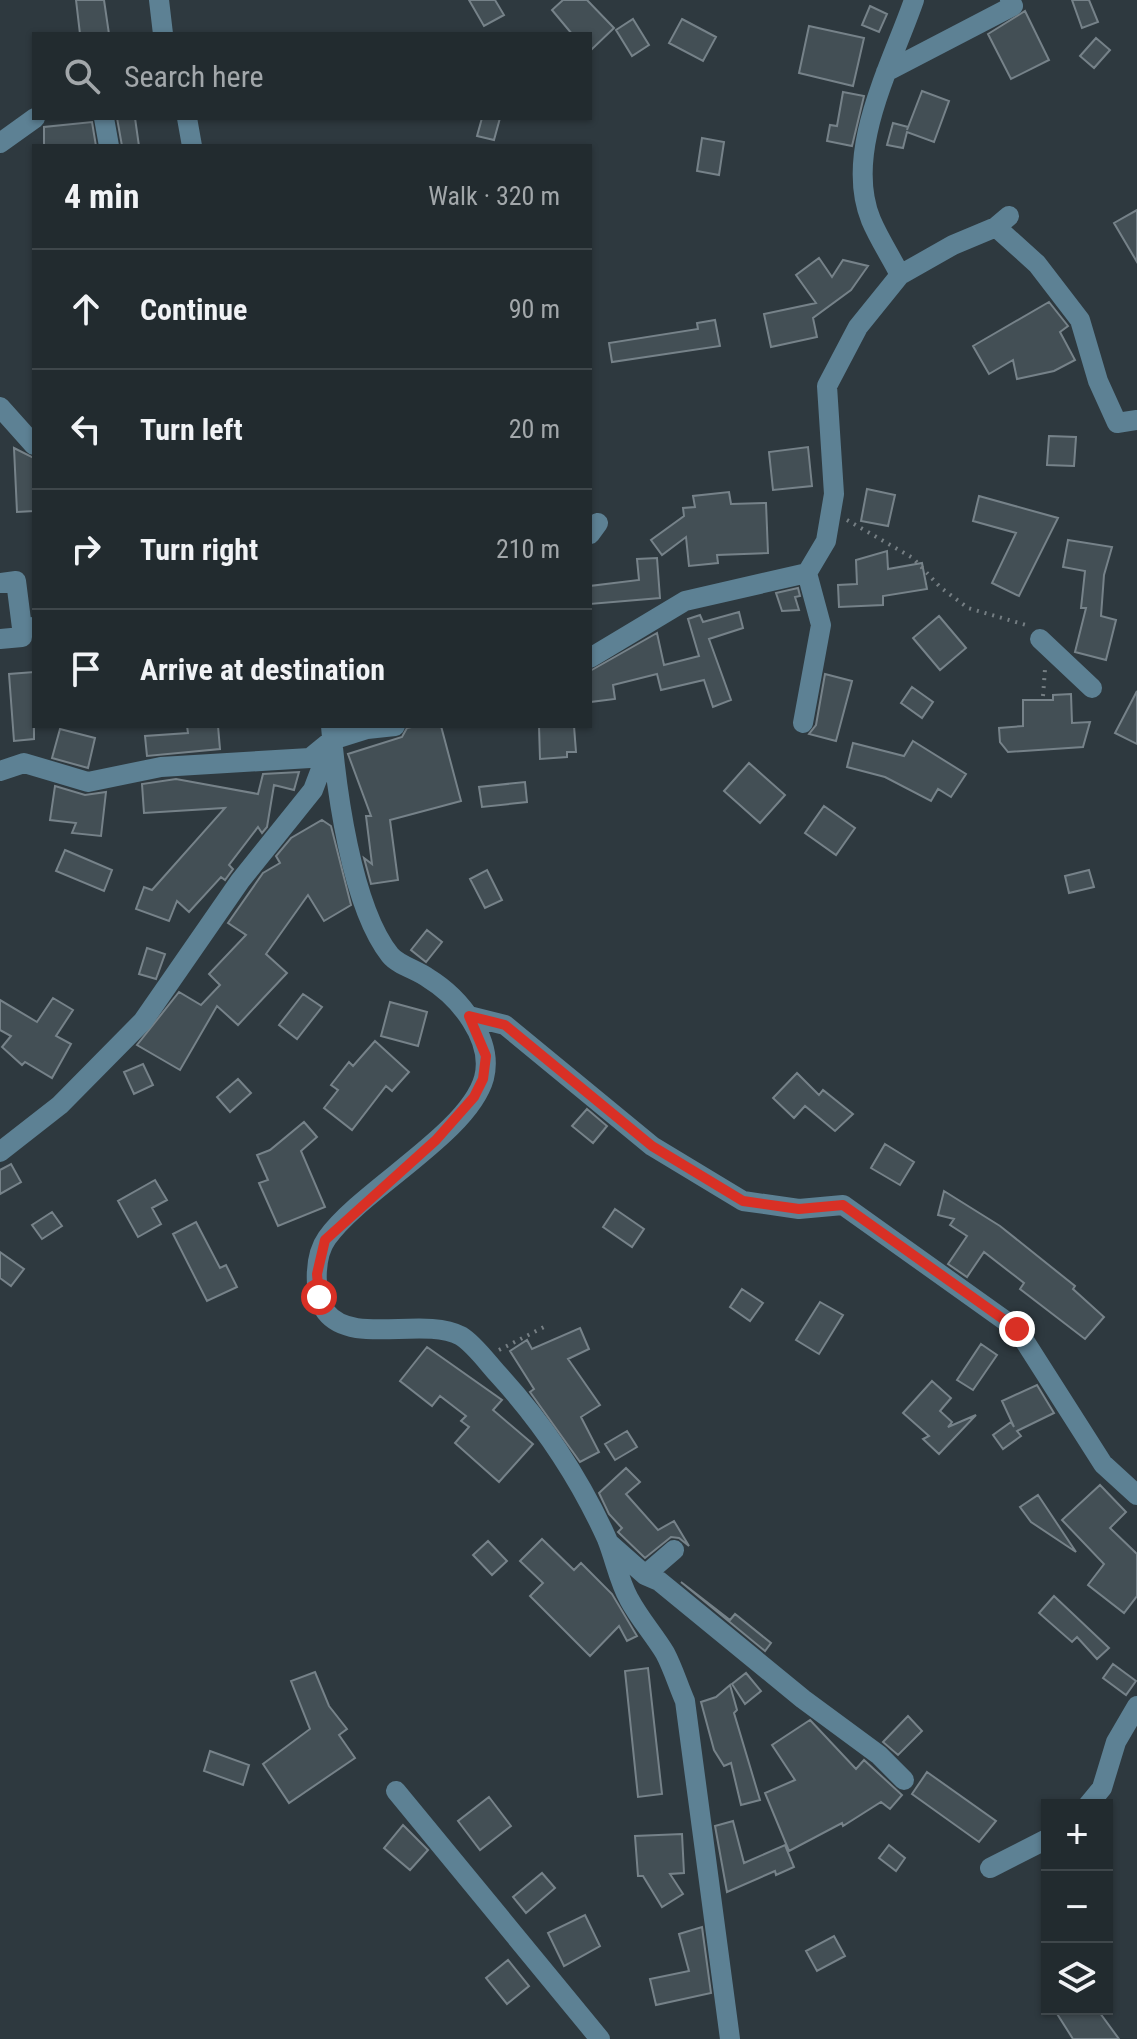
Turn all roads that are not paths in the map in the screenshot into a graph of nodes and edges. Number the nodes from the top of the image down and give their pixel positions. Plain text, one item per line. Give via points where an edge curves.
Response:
1 (159, 0) edge
2 (914, 0) edge
3 (1010, 0) edge
4 (163, 32) edge
5 (886, 72) junction
6 (32, 120) edge
7 (104, 120) edge
8 (187, 120) edge
9 (0, 143) edge
10 (109, 144) edge
11 (192, 144) edge
12 (900, 275) junction
13 (0, 407) edge
14 (1137, 420) edge
15 (32, 443) edge
16 (807, 573) junction
17 (0, 583) edge
18 (28, 628) edge
19 (0, 639) edge
20 (1040, 639) road end
21 (592, 657) edge
22 (1092, 688) dead end
23 (803, 723) dead end
24 (377, 728) edge
25 (331, 733) edge
26 (0, 771) edge
27 (469, 1016) junction
28 (0, 1152) edge
29 (1137, 1495) edge
30 (608, 1541) junction
31 (674, 1550) dead end
32 (645, 1575) junction
33 (1137, 1706) edge
34 (904, 1780) dead end
35 (396, 1791) dead end
36 (1093, 1799) edge
37 (1041, 1842) edge
38 (990, 1868) dead end
39 (600, 2039) edge
40 (730, 2039) edge

1 - 4 street
2 - 5 street
3 - 5 street via 1013,6
5 - 12 street via 863,166 870,218
6 - 9 street
7 - 10 street
8 - 11 street
12 - 14 street via 1002,222 1080,320 1117,423
12 - 16 street via 858,327 827,386 834,494 826,541
13 - 15 street
16 - 21 street via 685,601
16 - 23 street via 821,625
17 - 18 street via 16,581
18 - 19 street via 22,637
20 - 22 street
24 - 25 street
25 - 26 street via 310,758 161,767 88,782 24,763
25 - 27 street via 355,876 374,926 391,957 451,993
25 - 28 street via 313,790 240,881 143,1021 60,1105
27 - 29 street via 505,1025 652,1146 743,1201 799,1209 843,1205 1017,1329 1103,1464
27 - 30 street via 486,1056 474,1097 436,1140 325,1240 317,1274 323,1305 341,1326 430,1326 463,1337 537,1418
30 - 32 street
30 - 40 street via 628,1598 667,1657 685,1701
31 - 32 street
32 - 34 street via 879,1755
33 - 36 street
35 - 39 street
37 - 38 street

